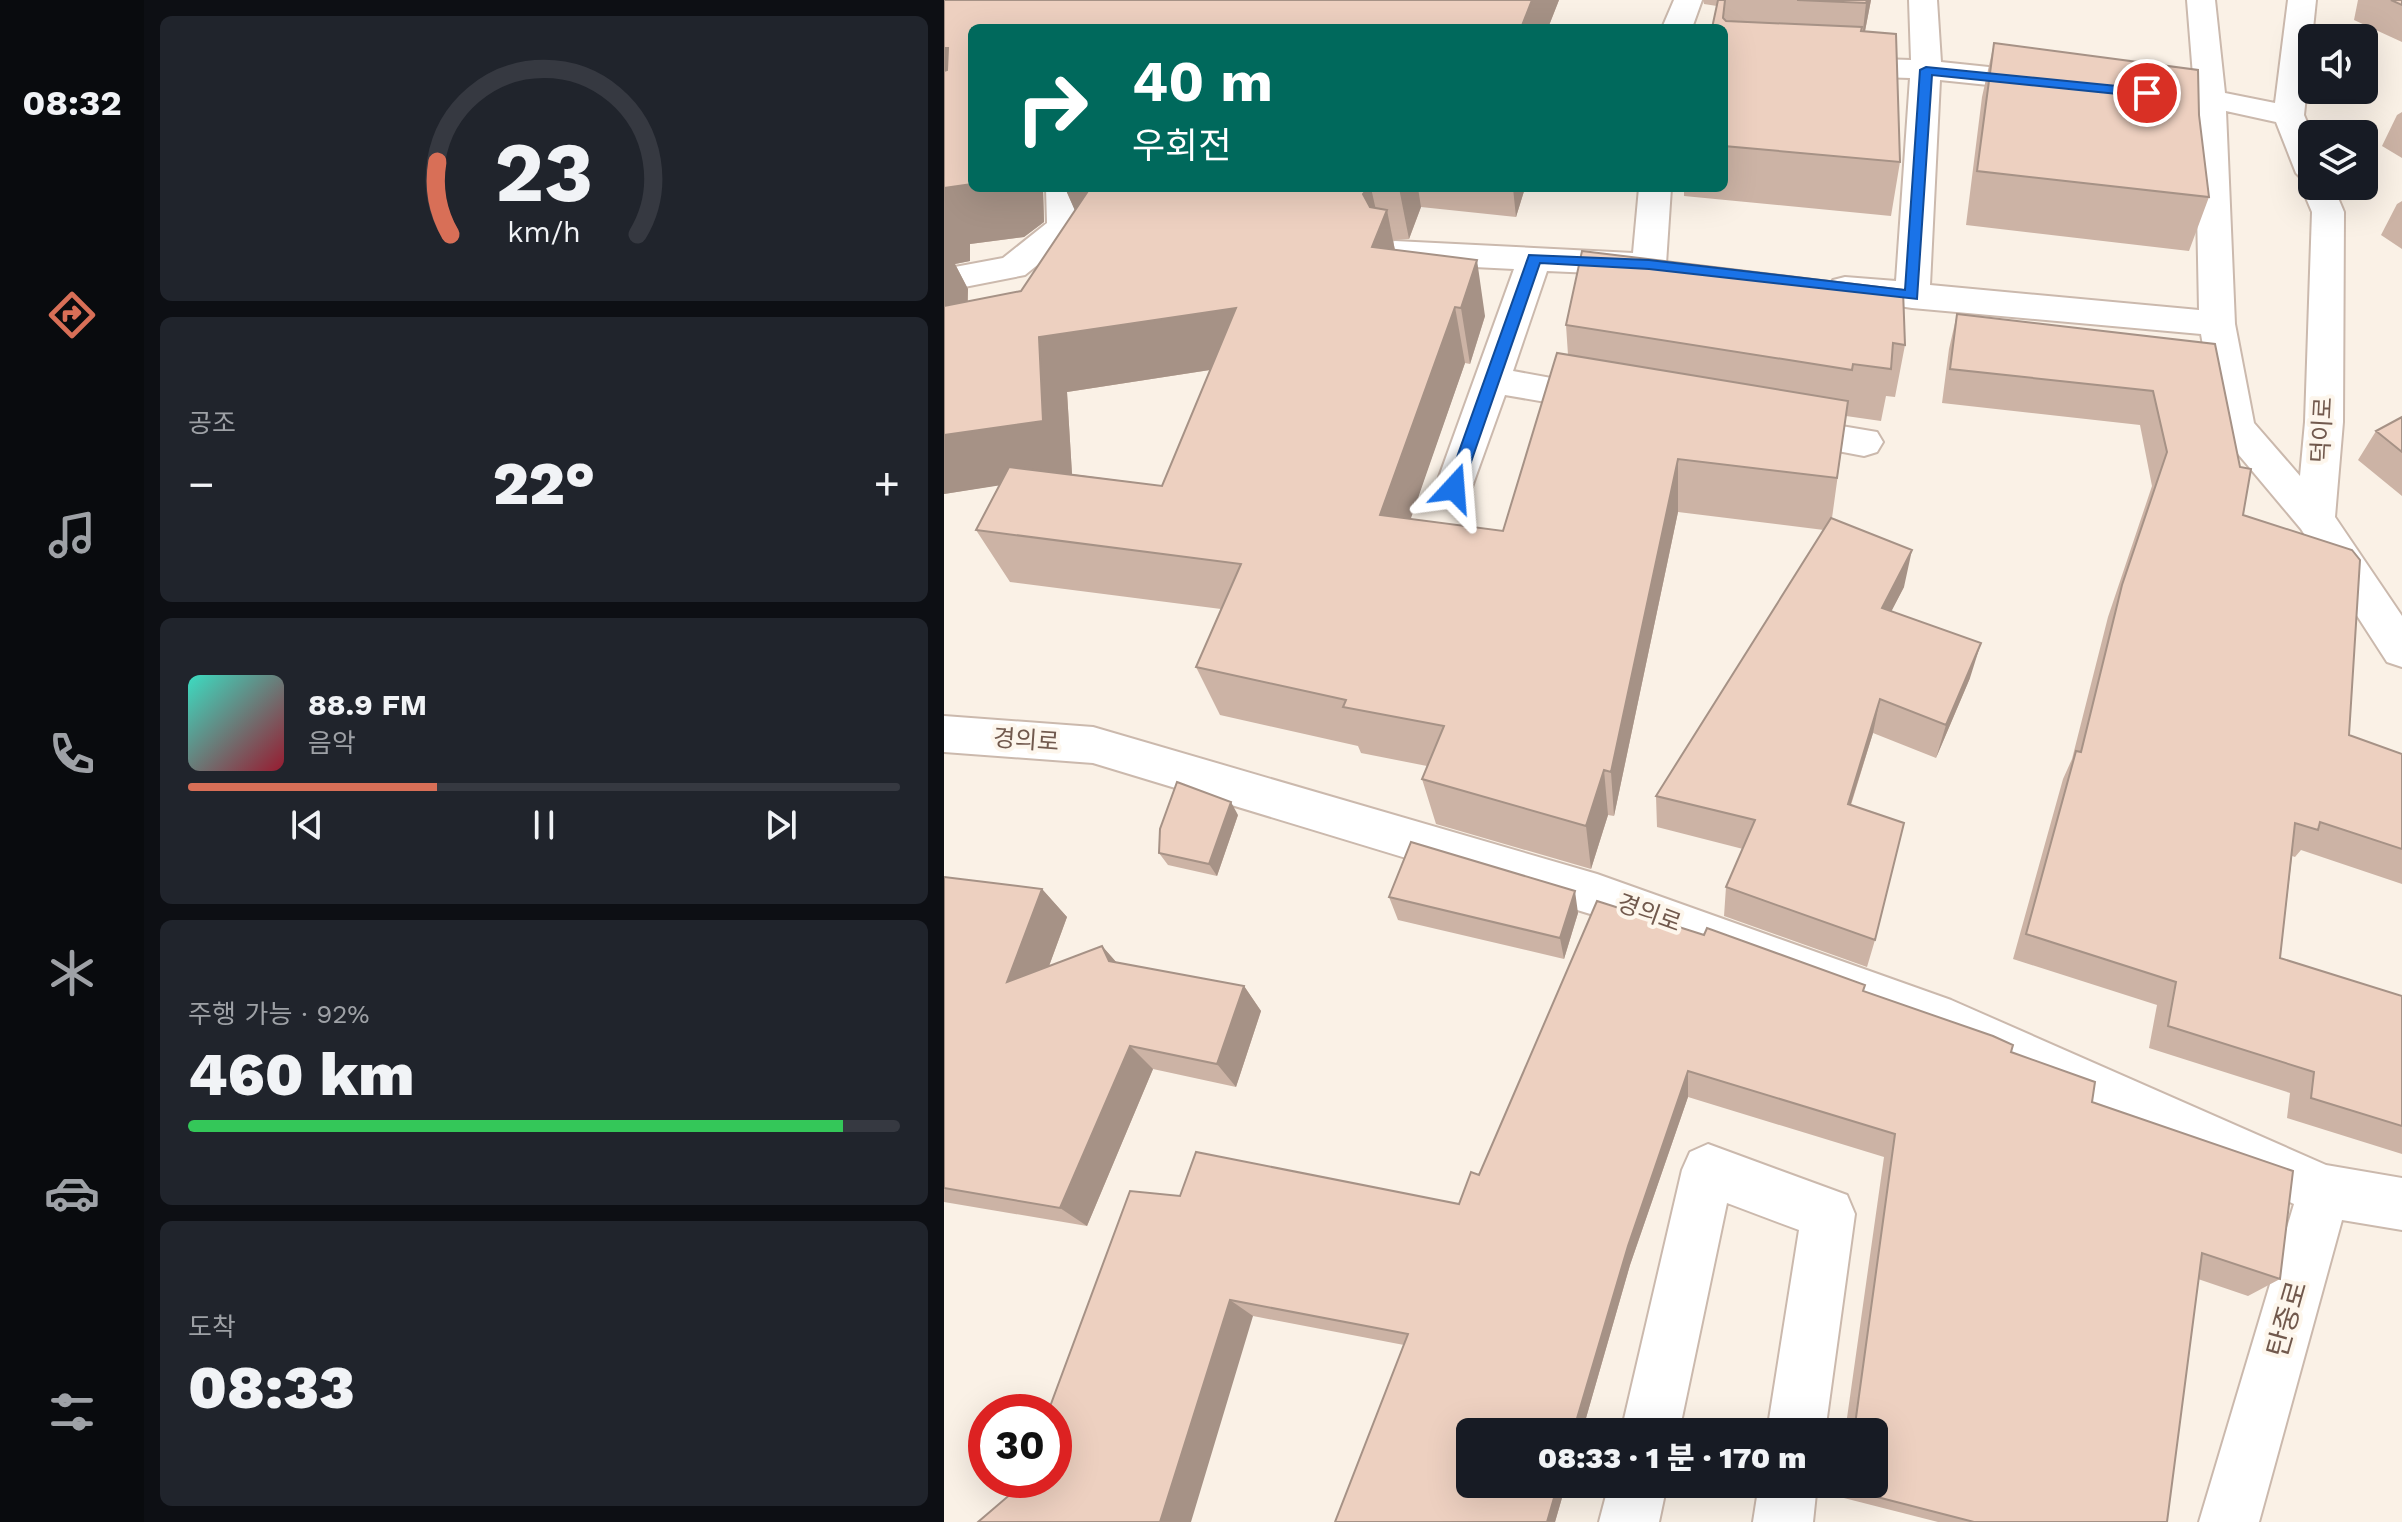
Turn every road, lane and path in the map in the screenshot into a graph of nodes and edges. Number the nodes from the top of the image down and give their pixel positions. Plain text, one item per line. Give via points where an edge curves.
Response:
1 (1688, 0) edge
2 (1923, 0) edge
3 (2201, 0) edge
4 (2302, 0) edge
5 (1679, 24) edge
6 (1728, 63) edge
7 (1926, 70) junction
8 (2068, 85) edge
9 (2116, 90) edge
10 (2210, 99) junction
11 (2289, 115) junction
12 (2298, 138) edge
13 (1062, 192) edge
14 (1656, 192) edge
15 (2323, 200) edge
16 (1395, 252) edge
17 (1534, 259) junction
18 (944, 280) edge
19 (1819, 285) edge
20 (1912, 296) junction
21 (2217, 324) junction
22 (1492, 380) junction
23 (1631, 403) edge
24 (1756, 424) edge
25 (1864, 442) dead end
26 (1454, 488) dead end
27 (2315, 519) junction
28 (2402, 650) edge
29 (944, 734) edge
30 (2324, 1191) junction
31 (2402, 1204) edge
32 (1653, 1418) edge
33 (1798, 1418) edge
34 (1635, 1498) edge
35 (1786, 1498) edge
36 (1629, 1522) edge
37 (1783, 1522) edge
38 (2229, 1522) edge

1 - 5 street
2 - 7 street
3 - 10 street
4 - 11 street
6 - 7 street
7 - 8 street
7 - 20 street
9 - 10 street
10 - 11 street
10 - 21 street
11 - 12 street
13 - 18 street via 1064,227 1013,267
14 - 17 street via 1665,266
15 - 27 street, 덕이로 via 2328,212 2324,422
16 - 17 street
17 - 22 street
19 - 20 street
20 - 21 street
21 - 27 street via 2236,427
22 - 23 street
22 - 26 street
24 - 25 street
27 - 28 street
29 - 30 street, 경의로 via 1093,745 1597,895 1934,1016
30 - 31 street
30 - 38 street, 탄중로
32 - 33 street via 1708,1170 1828,1214
34 - 36 street
35 - 37 street

